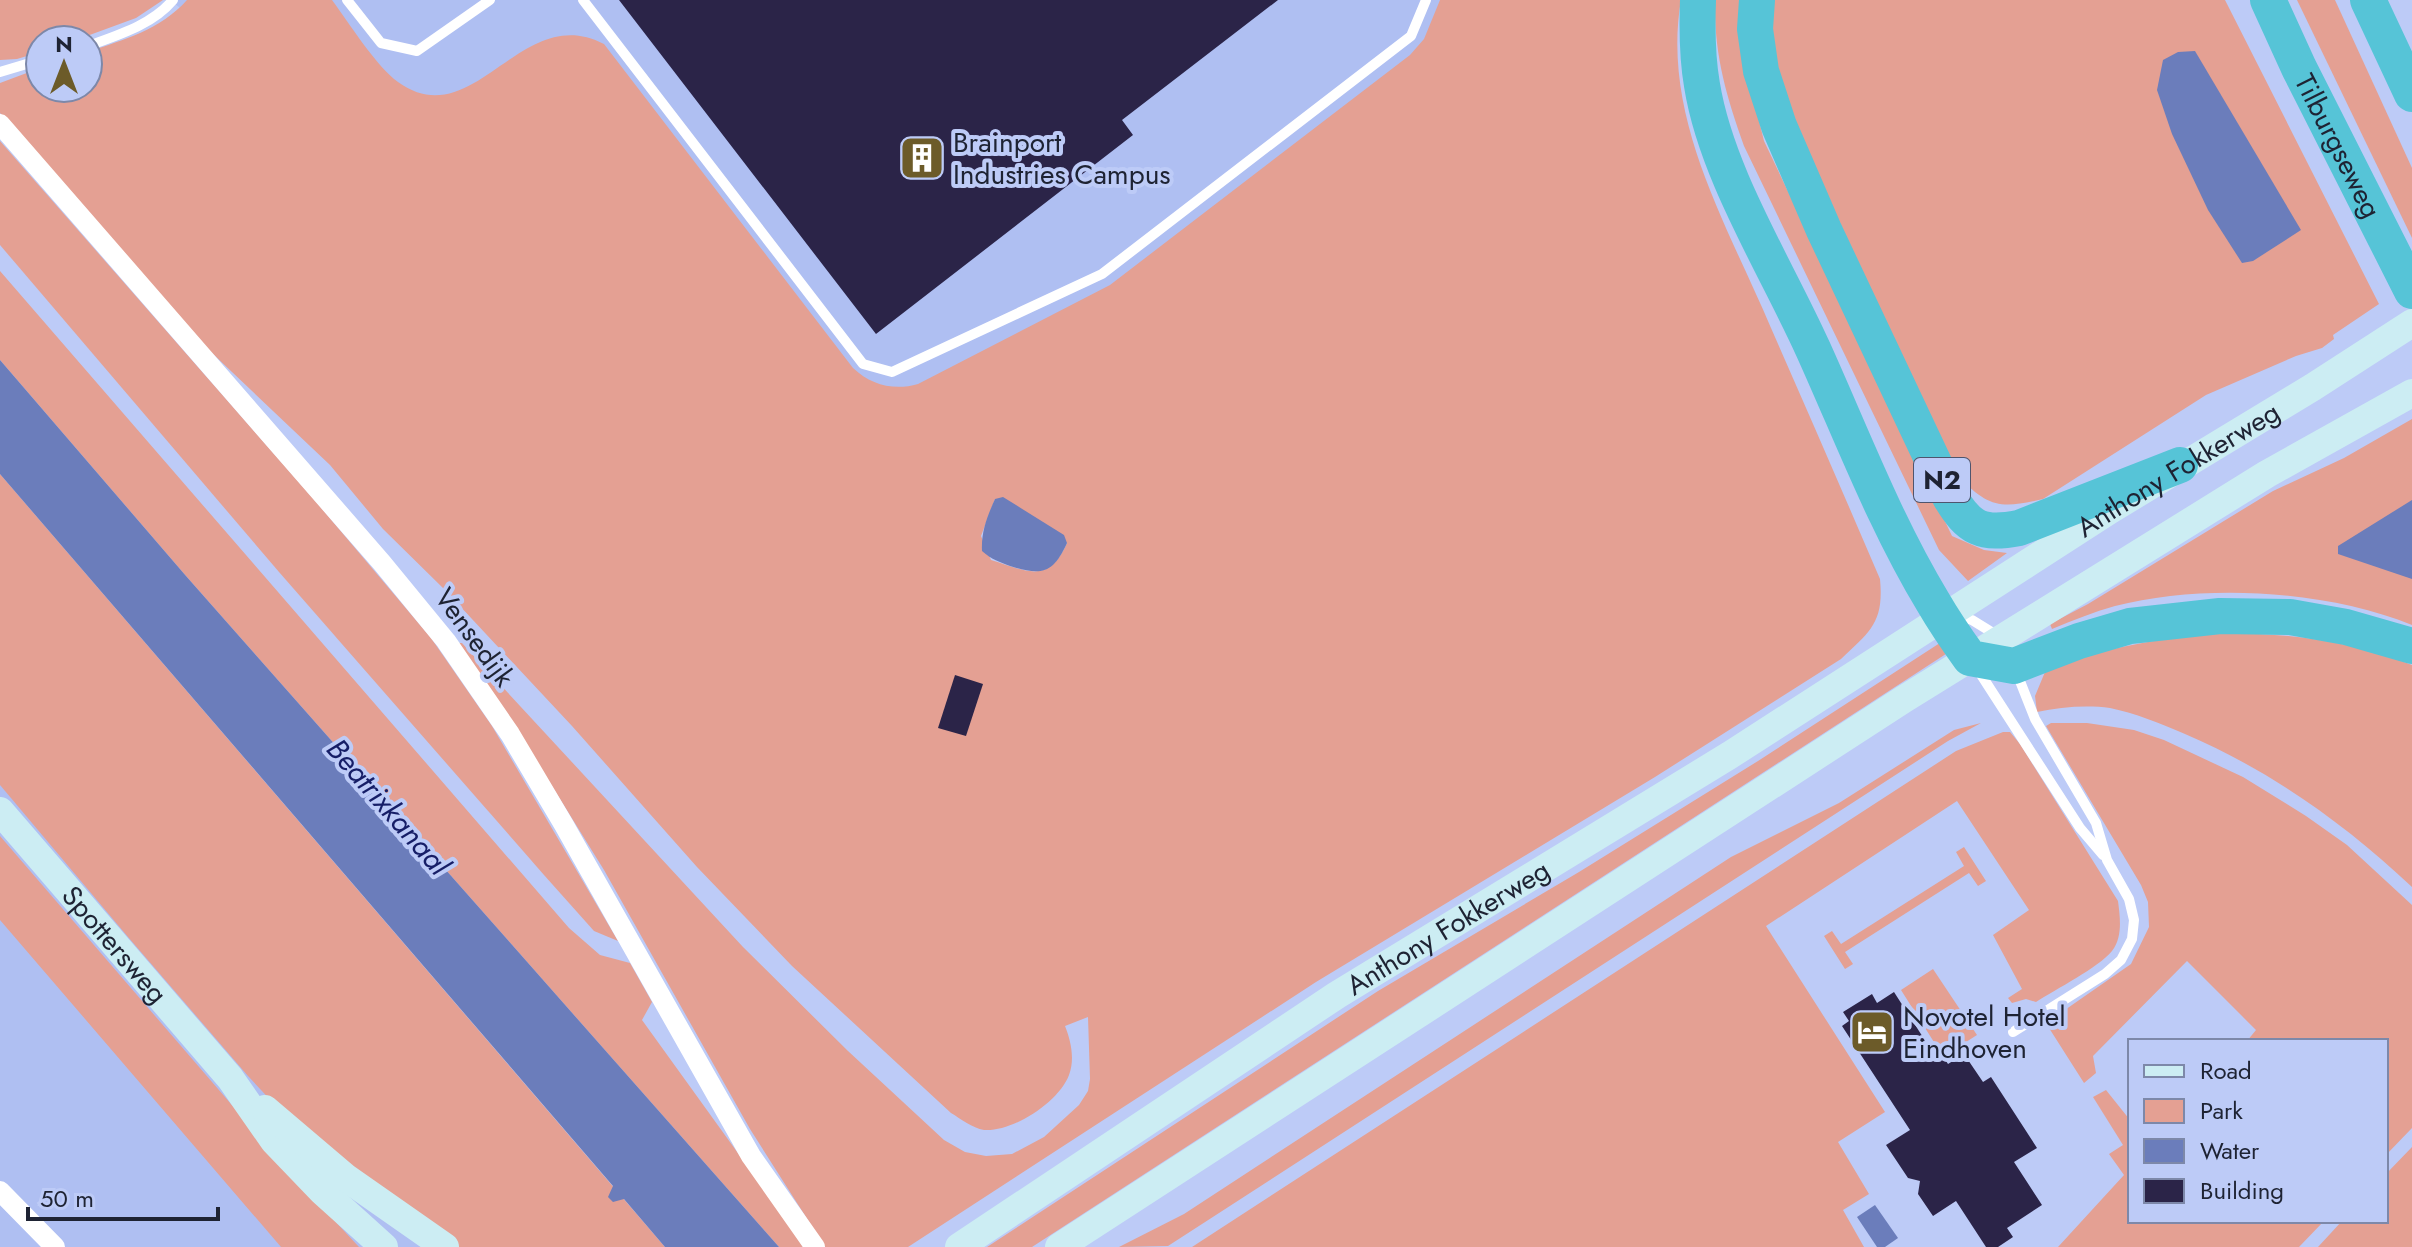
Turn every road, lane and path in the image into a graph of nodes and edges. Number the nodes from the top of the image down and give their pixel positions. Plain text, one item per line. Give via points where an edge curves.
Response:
1 (173, 0) edge
2 (347, 0) edge
3 (490, 0) edge
4 (583, 0) edge
5 (1426, 0) edge
6 (1698, 0) edge
7 (1757, 0) edge
8 (2248, 0) edge
9 (2268, 0) edge
10 (2368, 0) edge
11 (104, 39) edge
12 (24, 65) edge
13 (2299, 68) junction
14 (0, 72) edge
15 (2412, 94) edge
16 (0, 124) edge
17 (2412, 291) edge
18 (2412, 323) edge
19 (2412, 393) edge
20 (2180, 465) junction
21 (1943, 617) junction
22 (2412, 646) edge
23 (2007, 652) junction
24 (1970, 658) junction
25 (0, 811) edge
26 (2107, 860) junction
27 (2013, 1032) dead end
28 (230, 1078) junction
29 (0, 1191) edge
30 (55, 1247) edge
31 (384, 1247) edge
32 (445, 1247) edge
33 (815, 1247) edge
34 (959, 1247) edge
35 (1059, 1247) edge

1 - 11 lane via 145,22
2 - 3 lane via 381,43 417,51
4 - 5 lane via 863,364 892,372 1102,274 1411,36
6 - 21 highway, N2 via 1702,87 1723,158 1892,523
7 - 20 highway, N2 via 1761,71 1779,126 1963,518 1984,530 2019,528
8 - 13 highway
9 - 13 highway, Tilburgseweg
10 - 15 highway
12 - 14 lane
13 - 17 highway, Tilburgseweg
16 - 33 street, Vensedijk via 446,641 564,825 751,1156
18 - 20 main road, Anthony Fokkerweg
19 - 23 main road, Anthony Fokkerweg via 2267,474
20 - 21 main road, Anthony Fokkerweg
21 - 23 lane via 1972,620
21 - 24 highway
21 - 34 main road, Anthony Fokkerweg via 1730,755 1337,995
22 - 23 highway via 2306,620 2257,615 2130,626 2079,641
23 - 24 highway
23 - 26 lane via 2035,719 2096,823
24 - 26 lane via 2080,828
24 - 35 main road, Anthony Fokkerweg
25 - 28 main road, Spottersweg
26 - 27 lane via 2129,899 2134,920 2121,960
28 - 31 main road, Spottersweg via 274,1141
28 - 32 main road, Spottersweg via 345,1177
29 - 30 street

